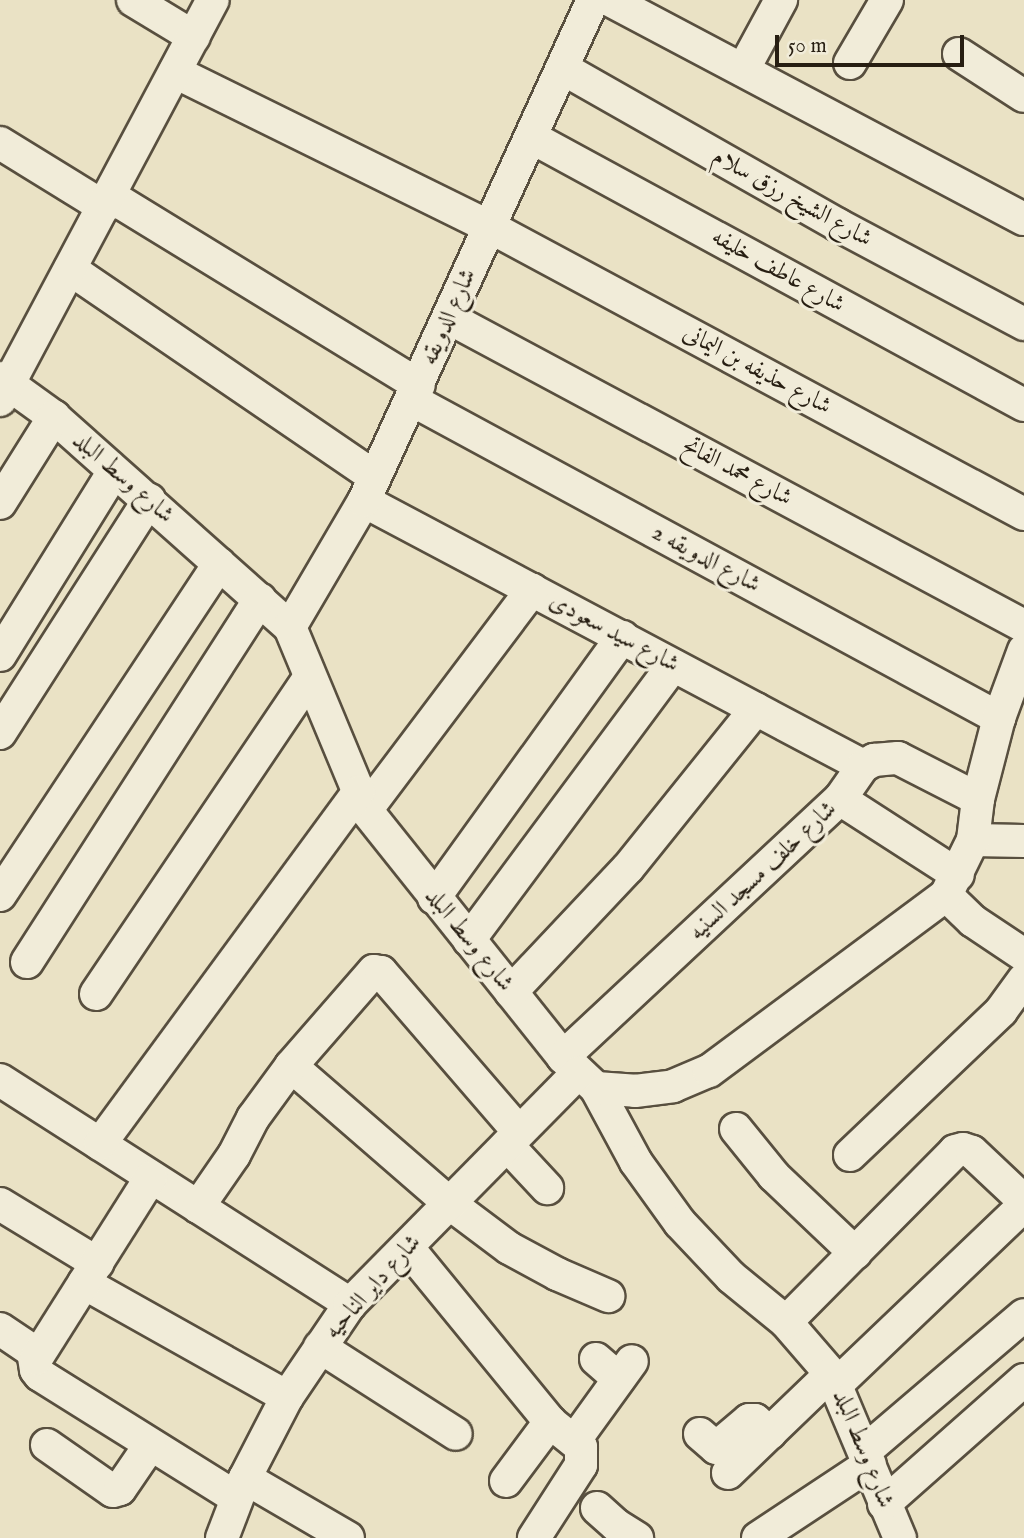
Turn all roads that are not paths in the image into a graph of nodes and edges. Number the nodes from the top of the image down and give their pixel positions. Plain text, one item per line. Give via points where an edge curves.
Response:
1 (133, 0) edge
2 (214, 0) edge
3 (593, 0) edge
4 (610, 0) edge
5 (781, 0) edge
6 (887, 0) edge
7 (660, 11) edge
8 (194, 37) junction
9 (958, 54) dead end
10 (850, 63) dead end
11 (562, 68) junction
12 (743, 70) junction
13 (175, 72) junction
14 (1024, 96) edge
15 (531, 137) junction
16 (0, 143) edge
17 (107, 201) junction
18 (1024, 219) edge
19 (490, 227) junction
20 (70, 268) junction
21 (449, 318) junction
22 (1024, 324) edge
23 (3, 387) edge
24 (415, 393) junction
25 (1024, 405) edge
26 (54, 417) junction
27 (114, 471) junction
28 (370, 489) junction
29 (149, 500) junction
30 (0, 503) edge
31 (1024, 514) edge
32 (219, 564) junction
33 (532, 590) junction
34 (260, 600) junction
35 (290, 627) junction
36 (622, 637) junction
37 (1024, 646) edge
38 (0, 655) edge
39 (673, 665) junction
40 (309, 678) junction
41 (756, 709) junction
42 (999, 718) junction
43 (0, 733) edge
44 (863, 766) junction
45 (840, 799) junction
46 (978, 799) junction
47 (363, 801) junction
48 (973, 840) junction
49 (1024, 841) edge
50 (952, 885) junction
51 (0, 895) edge
52 (434, 898) junction
53 (469, 940) junction
54 (1024, 955) edge
55 (27, 962) dead end
56 (1024, 979) edge
57 (511, 992) junction
58 (96, 994) dead end
59 (291, 1066) junction
60 (579, 1073) junction
61 (0, 1080) edge
62 (736, 1129) dead end
63 (513, 1138) junction
64 (100, 1144) junction
65 (850, 1155) dead end
66 (151, 1177) junction
67 (547, 1188) dead end
68 (449, 1203) junction
69 (1024, 1203) edge
70 (0, 1204) edge
71 (198, 1207) junction
72 (407, 1247) junction
73 (855, 1253) junction
74 (90, 1273) junction
75 (608, 1296) dead end
76 (350, 1304) junction
77 (1024, 1315) edge
78 (786, 1322) junction
79 (0, 1329) edge
80 (320, 1347) junction
81 (36, 1359) junction
82 (616, 1367) dead end
83 (835, 1378) junction
84 (1024, 1380) edge
85 (287, 1397) junction
86 (563, 1431) junction
87 (770, 1433) junction
88 (456, 1434) dead end
89 (700, 1434) dead end
90 (150, 1444) junction
91 (47, 1445) dead end
92 (868, 1457) junction
93 (727, 1473) dead end
94 (506, 1481) dead end
95 (241, 1488) junction
96 (884, 1504) junction
97 (597, 1508) dead end
98 (222, 1538) edge
99 (348, 1538) edge
100 (534, 1538) edge
101 (637, 1538) edge
102 (758, 1538) edge
103 (900, 1538) edge

1 - 8 street
2 - 8 street
3 - 11 street, شارع الدويقه
4 - 7 street
5 - 12 street
6 - 10 street
7 - 12 street
8 - 13 street
9 - 14 street
11 - 15 street, شارع الدويقه
11 - 22 street, شارع الشيخ رزق سلام via 838,225
12 - 18 street
13 - 17 street
13 - 19 street, شارع حذيفه بن اليمانى
15 - 19 street, شارع الدويقه
15 - 25 street, شارع عاطف خليفه
16 - 17 street, شارع الدويقه 2
17 - 20 street
17 - 24 street, شارع الدويقه 2
19 - 21 street, شارع الدويقه
19 - 31 street, شارع حذيفه بن اليمانى
20 - 23 street
20 - 28 street, شارع سيد سعودى
21 - 24 street, شارع الدويقه
21 - 37 street, شارع محمد الفاتح
23 - 26 street, شارع وسط البلد
24 - 28 street, شارع الدويقه
24 - 42 street, شارع الدويقه 2
26 - 27 street, شارع وسط البلد
26 - 30 street
27 - 29 street, شارع وسط البلد
27 - 38 street
28 - 33 street, شارع سيد سعودى
28 - 35 street, شارع الدويقه
29 - 32 street, شارع وسط البلد
29 - 43 street
32 - 34 street, شارع وسط البلد
32 - 51 street
33 - 36 street, شارع سيد سعودى
33 - 47 street
34 - 35 street, شارع وسط البلد
34 - 55 street
35 - 40 street, شارع وسط البلد
36 - 39 street, شارع سيد سعودى
36 - 52 street
37 - 42 street
39 - 41 street, شارع سيد سعودى
39 - 53 street
40 - 47 street, شارع وسط البلد
40 - 58 street
41 - 44 street, شارع سيد سعودى
41 - 57 street via 628,868
42 - 46 street
44 - 45 street, شارع خلف مسجد السنيه
44 - 46 street via 898,758
45 - 50 street
45 - 60 street, شارع خلف مسجد السنيه
46 - 48 street
47 - 52 street, شارع وسط البلد
47 - 64 street
48 - 49 street
48 - 50 street
50 - 54 street via 973,921
50 - 60 street via 709,1071 635,1091
52 - 53 street, شارع وسط البلد
53 - 57 street, شارع وسط البلد
56 - 65 street via 1001,1011
57 - 60 street, شارع وسط البلد
59 - 63 street via 370,974 379,971
59 - 68 street
59 - 71 street
60 - 63 street, شارع داير الناحيه
60 - 78 street, شارع وسط البلد via 680,1223 732,1277
61 - 64 street
62 - 73 street via 774,1176
63 - 67 street
63 - 68 street, شارع داير الناحيه
64 - 66 street
66 - 71 street
66 - 74 street
68 - 72 street, شارع داير الناحيه
68 - 75 street via 509,1248
69 - 73 street via 972,1152 955,1151
69 - 83 street
70 - 74 street
71 - 76 street
72 - 76 street, شارع داير الناحيه
72 - 86 street
73 - 78 street
74 - 81 street
74 - 85 street
76 - 80 street, شارع داير الناحيه
77 - 92 street
78 - 83 street, شارع وسط البلد
79 - 81 street via 30,1347
80 - 85 street, شارع داير الناحيه
80 - 88 street
81 - 90 street via 40,1375
82 - 86 street
83 - 87 street
83 - 92 street, شارع وسط البلد
84 - 96 street
85 - 95 street, شارع داير الناحيه
86 - 94 street
86 - 100 street via 582,1447 581,1465
87 - 89 street via 749,1420 716,1448
87 - 93 street
90 - 91 street via 116,1491
90 - 95 street
92 - 96 street, شارع وسط البلد
92 - 102 street
95 - 98 street, شارع داير الناحيه
95 - 99 street
96 - 103 street, شارع وسط البلد
97 - 101 street

